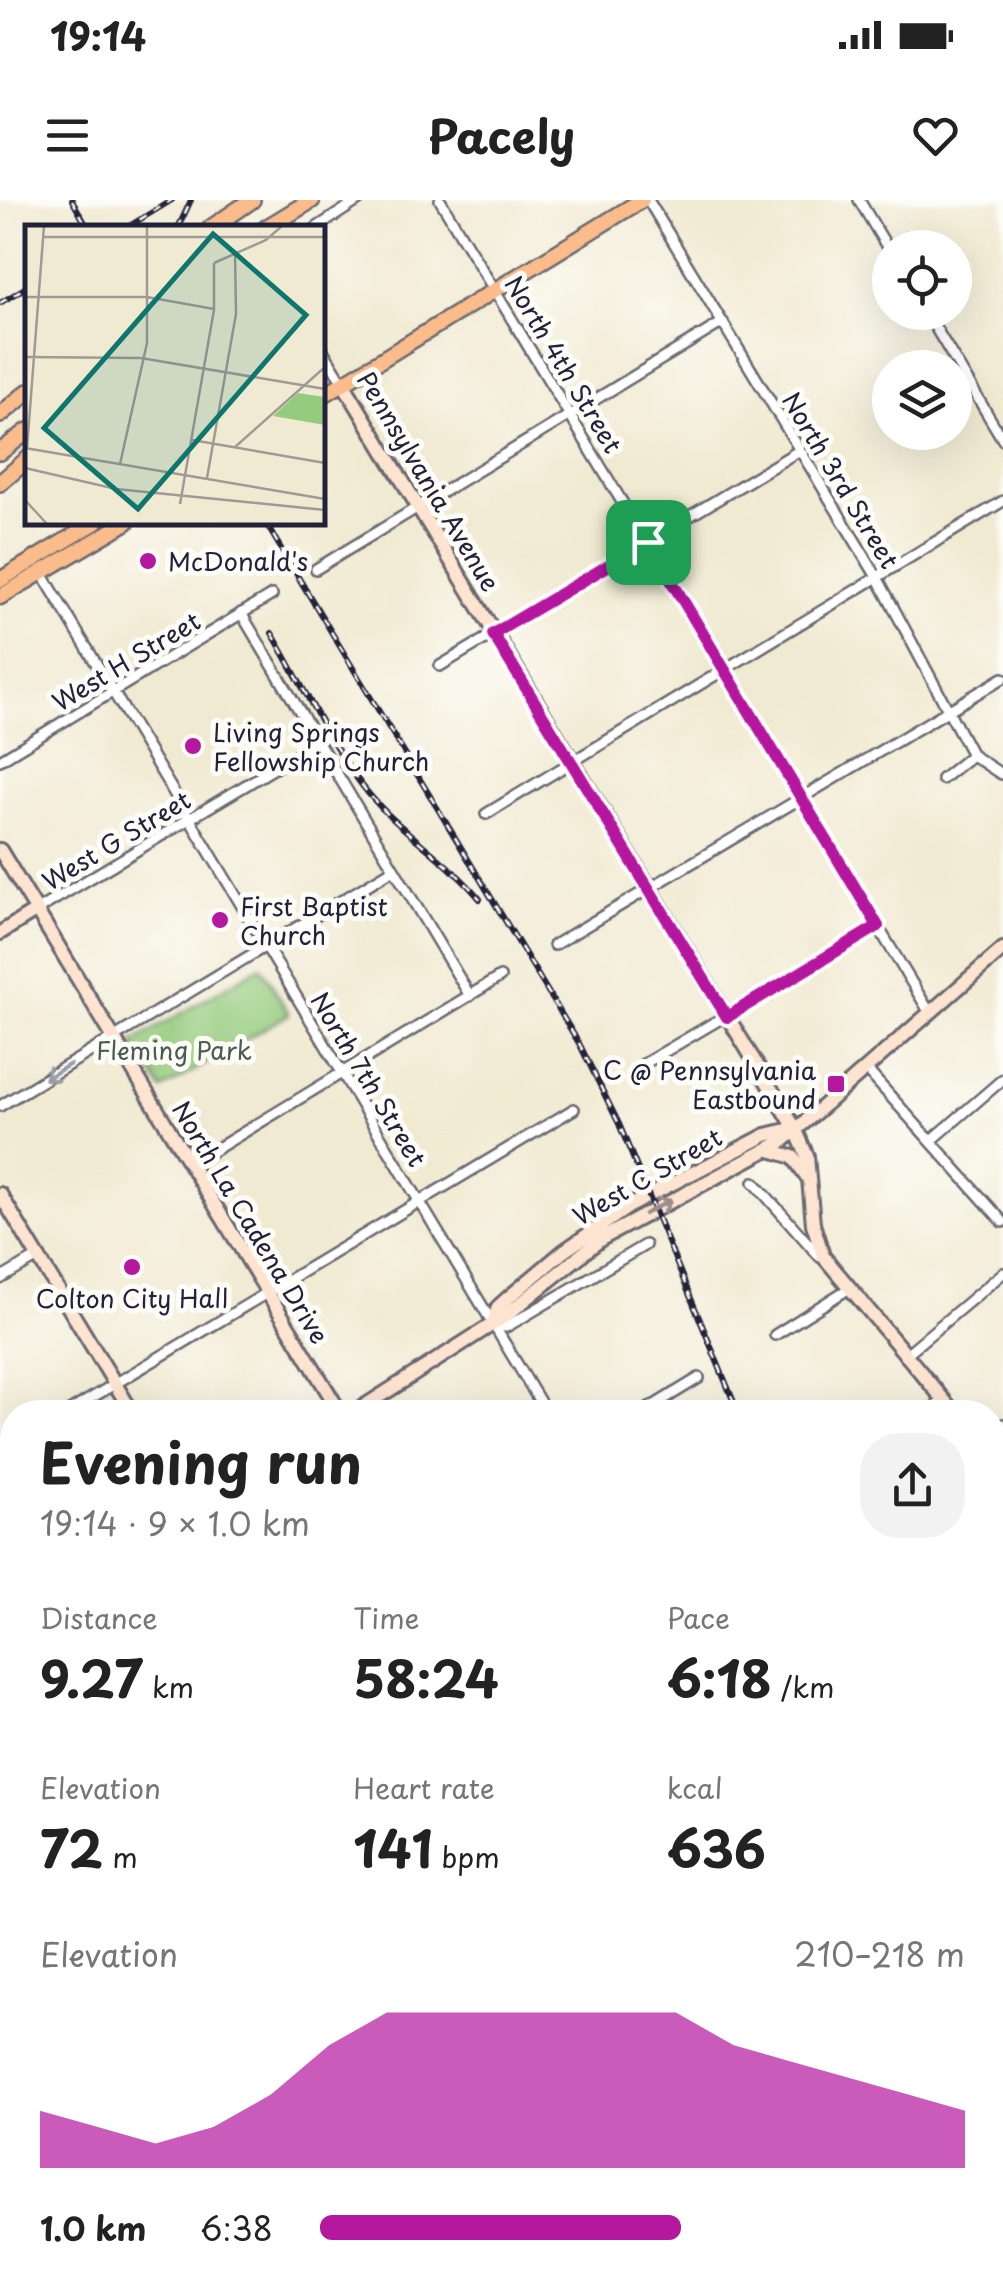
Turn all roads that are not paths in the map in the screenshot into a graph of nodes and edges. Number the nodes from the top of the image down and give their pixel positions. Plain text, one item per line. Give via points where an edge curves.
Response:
1 (252, 200) edge
2 (312, 200) edge
3 (359, 200) edge
4 (440, 200) edge
5 (646, 200) edge
6 (858, 200) edge
7 (215, 225) edge
8 (271, 225) edge
9 (321, 225) edge
10 (876, 230) edge
11 (496, 291) junction
12 (723, 322) junction
13 (937, 330) edge
14 (325, 354) edge
15 (344, 383) junction
16 (25, 394) edge
17 (325, 394) edge
18 (0, 414) edge
19 (572, 414) junction
20 (25, 432) edge
21 (1003, 440) edge
22 (800, 450) junction
23 (0, 452) edge
24 (25, 462) edge
25 (0, 483) edge
26 (1003, 501) edge
27 (419, 506) junction
28 (92, 525) edge
29 (120, 525) edge
30 (648, 542) junction
31 (37, 566) junction
32 (316, 569) dead end
33 (877, 577) junction
34 (0, 580) edge
35 (272, 595) dead end
36 (0, 597) edge
37 (242, 614) junction
38 (493, 634) junction
39 (440, 666) dead end
40 (724, 669) junction
41 (1003, 678) edge
42 (114, 692) junction
43 (949, 711) junction
44 (318, 742) junction
45 (972, 755) junction
46 (0, 760) edge
47 (572, 762) junction
48 (1001, 774) edge
49 (942, 779) dead end
50 (801, 796) junction
51 (486, 814) dead end
52 (190, 818) junction
53 (0, 850) edge
54 (394, 868) junction
55 (649, 888) junction
56 (37, 910) junction
57 (878, 926) junction
58 (0, 933) edge
59 (554, 944) dead end
60 (265, 946) junction
61 (1003, 950) edge
62 (500, 977) dead end
63 (470, 996) junction
64 (930, 1013) junction
65 (727, 1017) junction
66 (114, 1038) junction
67 (642, 1065) dead end
68 (866, 1069) junction
69 (342, 1072) junction
70 (1003, 1079) edge
71 (0, 1106) edge
72 (574, 1109) dead end
73 (795, 1128) junction
74 (931, 1141) junction
75 (766, 1150) junction
76 (190, 1165) junction
77 (810, 1180) junction
78 (754, 1182) dead end
79 (0, 1194) edge
80 (419, 1202) junction
81 (999, 1210) edge
82 (1003, 1222) edge
83 (646, 1245) dead end
84 (38, 1257) junction
85 (829, 1267) junction
86 (1003, 1274) edge
87 (0, 1280) edge
88 (848, 1289) junction
89 (268, 1292) junction
90 (493, 1324) junction
91 (776, 1335) dead end
92 (904, 1356) junction
93 (699, 1378) dead end
94 (115, 1384) junction
95 (88, 1400) edge
96 (125, 1400) edge
97 (333, 1400) edge
98 (374, 1400) edge
99 (539, 1400) edge
100 (662, 1400) edge
101 (943, 1400) edge

1 - 7 highway
2 - 8 highway
3 - 9 street
4 - 11 street, North 4th Street
5 - 11 main road
5 - 12 street, North 3rd Street
6 - 10 street
11 - 15 main road
11 - 19 street, North 4th Street
12 - 19 street
12 - 22 street, North 3rd Street
13 - 21 street
14 - 15 street, Pennsylvania Avenue
15 - 17 main road
15 - 27 street, Pennsylvania Avenue
16 - 18 highway
19 - 27 street
19 - 30 street, North 4th Street
20 - 23 highway
22 - 30 street
22 - 33 street, North 3rd Street
24 - 25 highway
26 - 33 street
27 - 32 street
27 - 38 street, Pennsylvania Avenue
28 - 31 main road
29 - 31 main road
30 - 38 street
30 - 40 street, North 4th Street
31 - 34 main road
31 - 36 main road
31 - 42 street, North 7th Street
33 - 40 street
33 - 43 street, North 3rd Street
35 - 37 street, West H Street
37 - 42 street, West H Street
37 - 44 street
38 - 39 street
38 - 47 street, Pennsylvania Avenue
40 - 47 street
40 - 50 street, North 4th Street
41 - 43 street
42 - 46 street, West H Street
42 - 52 street, North 7th Street
43 - 45 street, North 3rd Street
43 - 50 street
44 - 52 street, West G Street
44 - 54 street
45 - 48 street, North 3rd Street
45 - 49 street
47 - 51 street
47 - 55 street, Pennsylvania Avenue
50 - 55 street
50 - 57 street, North 4th Street
52 - 56 street, West G Street
52 - 60 street, North 7th Street
53 - 56 street, North La Cadena Drive
54 - 60 street
54 - 63 street
55 - 59 street
55 - 65 street, Pennsylvania Avenue
56 - 58 street
56 - 66 street, North La Cadena Drive
57 - 64 street, North 4th Street
57 - 65 street
60 - 66 street
60 - 69 street, North 7th Street
61 - 64 street, West C Street
62 - 63 street
63 - 69 street
64 - 68 street, West C Street
65 - 67 street
65 - 73 street, Pennsylvania Avenue
66 -> 71 street
66 - 76 street, North La Cadena Drive
68 - 73 street, West C Street
68 - 74 street
69 - 76 street
69 - 80 street, North 7th Street
70 - 74 street
72 - 80 street
73 - 75 street, West C Street
73 - 77 street, Pennsylvania Avenue
73 - 90 street, West C Street via 766,1136 614,1215 498,1307
74 - 81 street
75 - 77 street via 793,1158
90 -> 75 street, West C Street via 602,1239
76 - 89 street, North La Cadena Drive
77 - 85 street, Pennsylvania Avenue via 814,1224
78 - 85 street, Pennsylvania Avenue
79 - 84 street
80 - 89 street
80 - 90 street, North 7th Street
81 - 82 street
83 - 90 street via 506,1327
84 - 87 street
84 - 94 street
85 - 88 street, Pennsylvania Avenue
86 - 92 street
88 - 91 street
88 - 92 street, Pennsylvania Avenue
89 - 94 street
89 - 97 street, North La Cadena Drive
90 - 98 street, West C Street
90 - 99 street, North 7th Street
92 - 101 street, Pennsylvania Avenue
93 - 100 street
94 - 95 street
94 - 96 street

